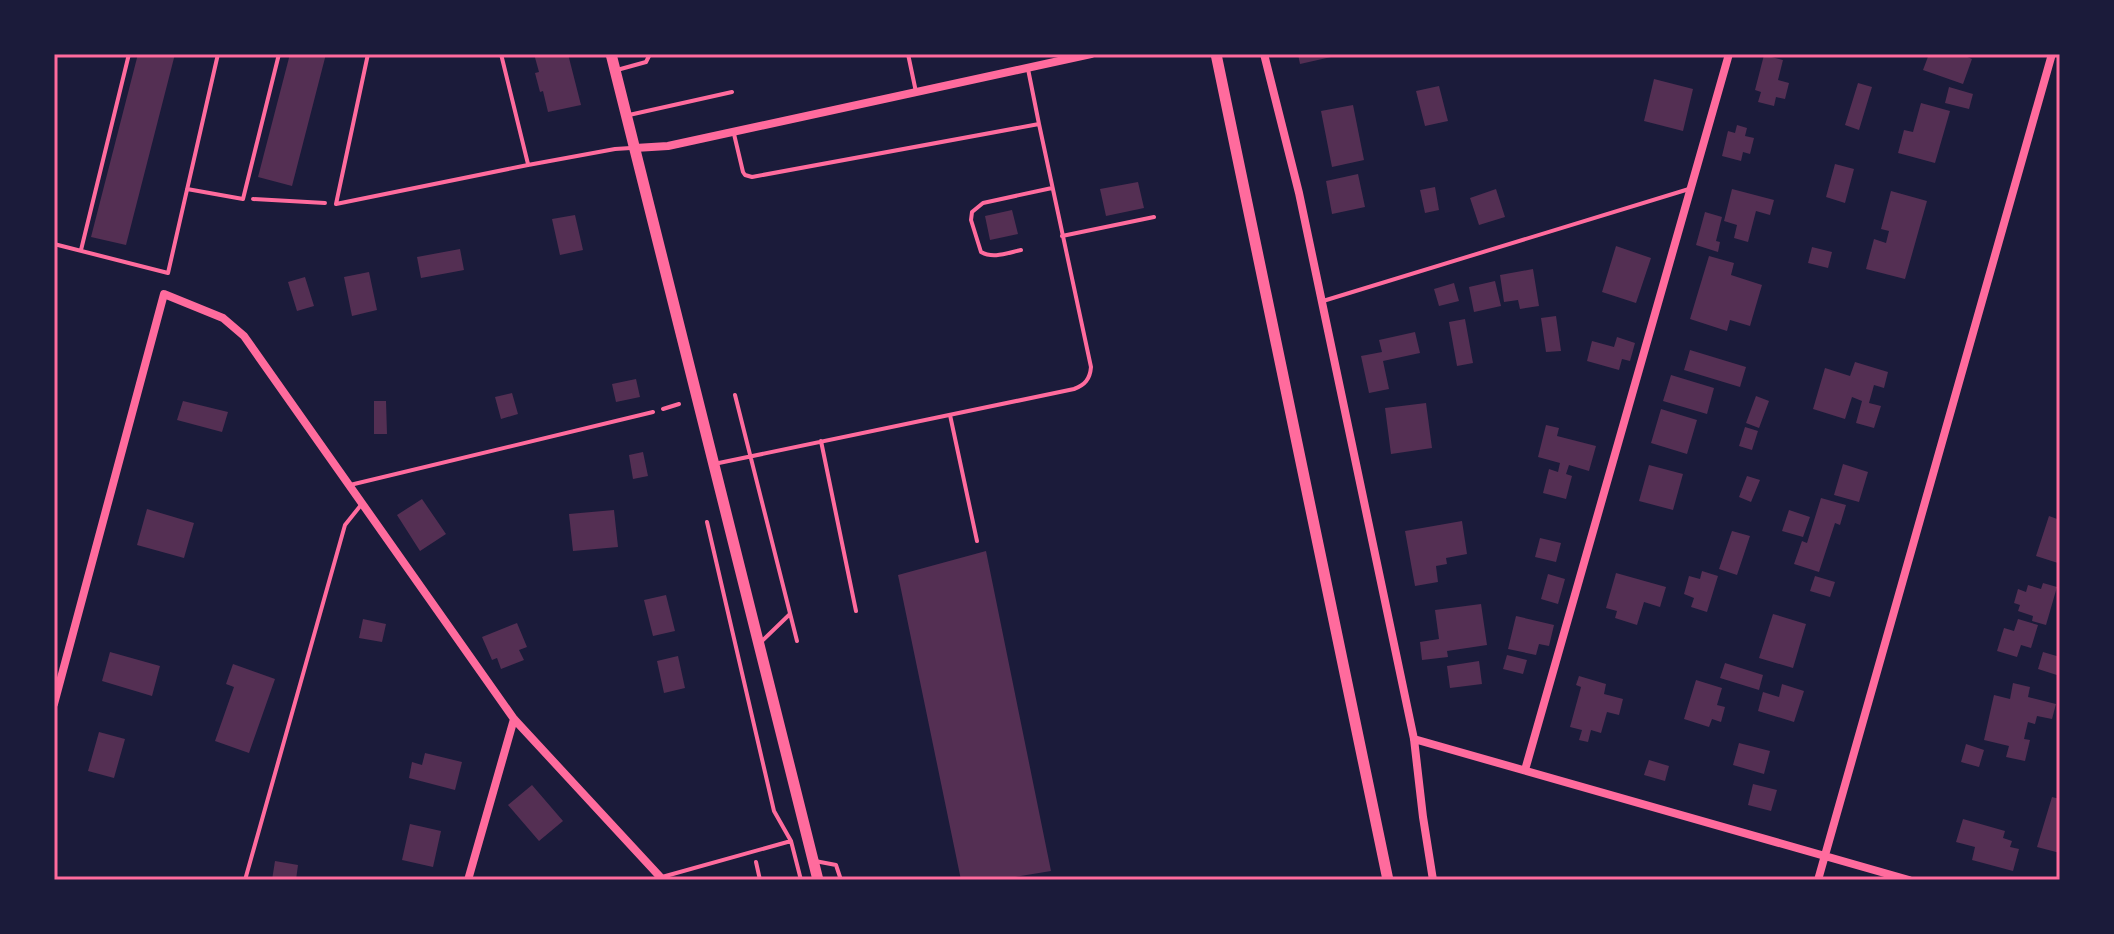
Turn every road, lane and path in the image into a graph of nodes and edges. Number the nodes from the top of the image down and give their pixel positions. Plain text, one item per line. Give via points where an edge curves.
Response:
1 (129, 54) edge
2 (218, 54) edge
3 (279, 54) edge
4 (368, 54) edge
5 (501, 54) edge
6 (611, 54) edge
7 (650, 54) edge
8 (908, 54) edge
9 (1091, 54) edge
10 (1216, 54) edge
11 (1264, 54) edge
12 (1729, 54) edge
13 (2052, 54) edge
14 (1027, 68) junction
15 (615, 71) junction
16 (732, 92) dead end
17 (916, 92) junction
18 (626, 116) junction
19 (1039, 124) junction
20 (734, 131) junction
21 (635, 148) junction
22 (528, 165) junction
23 (1052, 188) junction
24 (187, 189) junction
25 (1692, 189) junction
26 (243, 199) junction
27 (336, 204) junction
28 (1154, 217) dead end
29 (1062, 236) junction
30 (54, 244) edge
31 (1021, 250) dead end
32 (80, 251) junction
33 (1321, 302) junction
34 (735, 395) dead end
35 (679, 404) dead end
36 (653, 412) joint
37 (950, 415) junction
38 (821, 441) junction
39 (750, 455) junction
40 (714, 464) junction
41 (350, 485) junction
42 (362, 503) junction
43 (707, 522) dead end
44 (977, 541) dead end
45 (856, 611) dead end
46 (790, 614) junction
47 (797, 641) dead end
48 (758, 644) junction
49 (54, 704) edge
50 (514, 719) junction
51 (1414, 739) junction
52 (1525, 770) junction
53 (791, 841) junction
54 (753, 852) junction
55 (1824, 855) junction
56 (813, 861) junction
57 (662, 879) edge
58 (245, 880) edge
59 (468, 880) edge
60 (760, 880) edge
61 (801, 880) edge
62 (818, 880) edge
63 (841, 880) edge
64 (1388, 880) edge
65 (1433, 880) edge
66 (1818, 880) edge
67 (1909, 880) edge

1 - 32 lane
2 - 24 lane
3 - 26 lane
4 - 27 lane
5 - 22 lane
6 - 15 street
7 - 15 lane via 642,64
8 - 17 lane
9 - 14 street
10 - 64 street
11 - 33 street
12 - 25 street
13 - 55 street
14 - 17 street
14 - 19 lane
15 - 18 street
16 - 18 lane
17 - 20 street
18 - 21 street
19 - 20 lane via 752,177 743,172
19 - 23 lane
20 - 21 street
21 - 22 lane
21 - 40 street
22 - 27 lane
23 - 29 lane
23 - 31 lane via 983,203 972,212 981,252 994,256
24 - 26 lane
24 - 32 lane via 168,273
25 - 33 lane
25 - 52 street
26 - 27 path
28 - 29 lane
29 - 37 lane via 1091,367 1089,378 1074,389
30 - 32 lane
33 - 51 street
34 - 39 lane
35 - 36 path
36 - 41 lane
37 - 38 lane
37 - 44 lane
38 - 39 lane
38 - 45 lane
39 - 40 lane
39 - 46 lane
40 - 48 street
41 - 42 street
41 - 49 street via 244,336 223,318 164,294
42 - 50 street
42 - 58 lane via 345,525
43 - 53 lane via 774,811
46 - 47 lane
46 - 48 lane
48 - 56 street
50 - 57 street
50 - 59 street
51 - 52 street
51 - 65 street
52 - 55 street
53 - 54 lane
53 - 61 lane
54 - 57 lane
54 - 60 path
55 - 66 street
55 - 67 street
56 - 62 street
56 - 63 lane via 834,864

